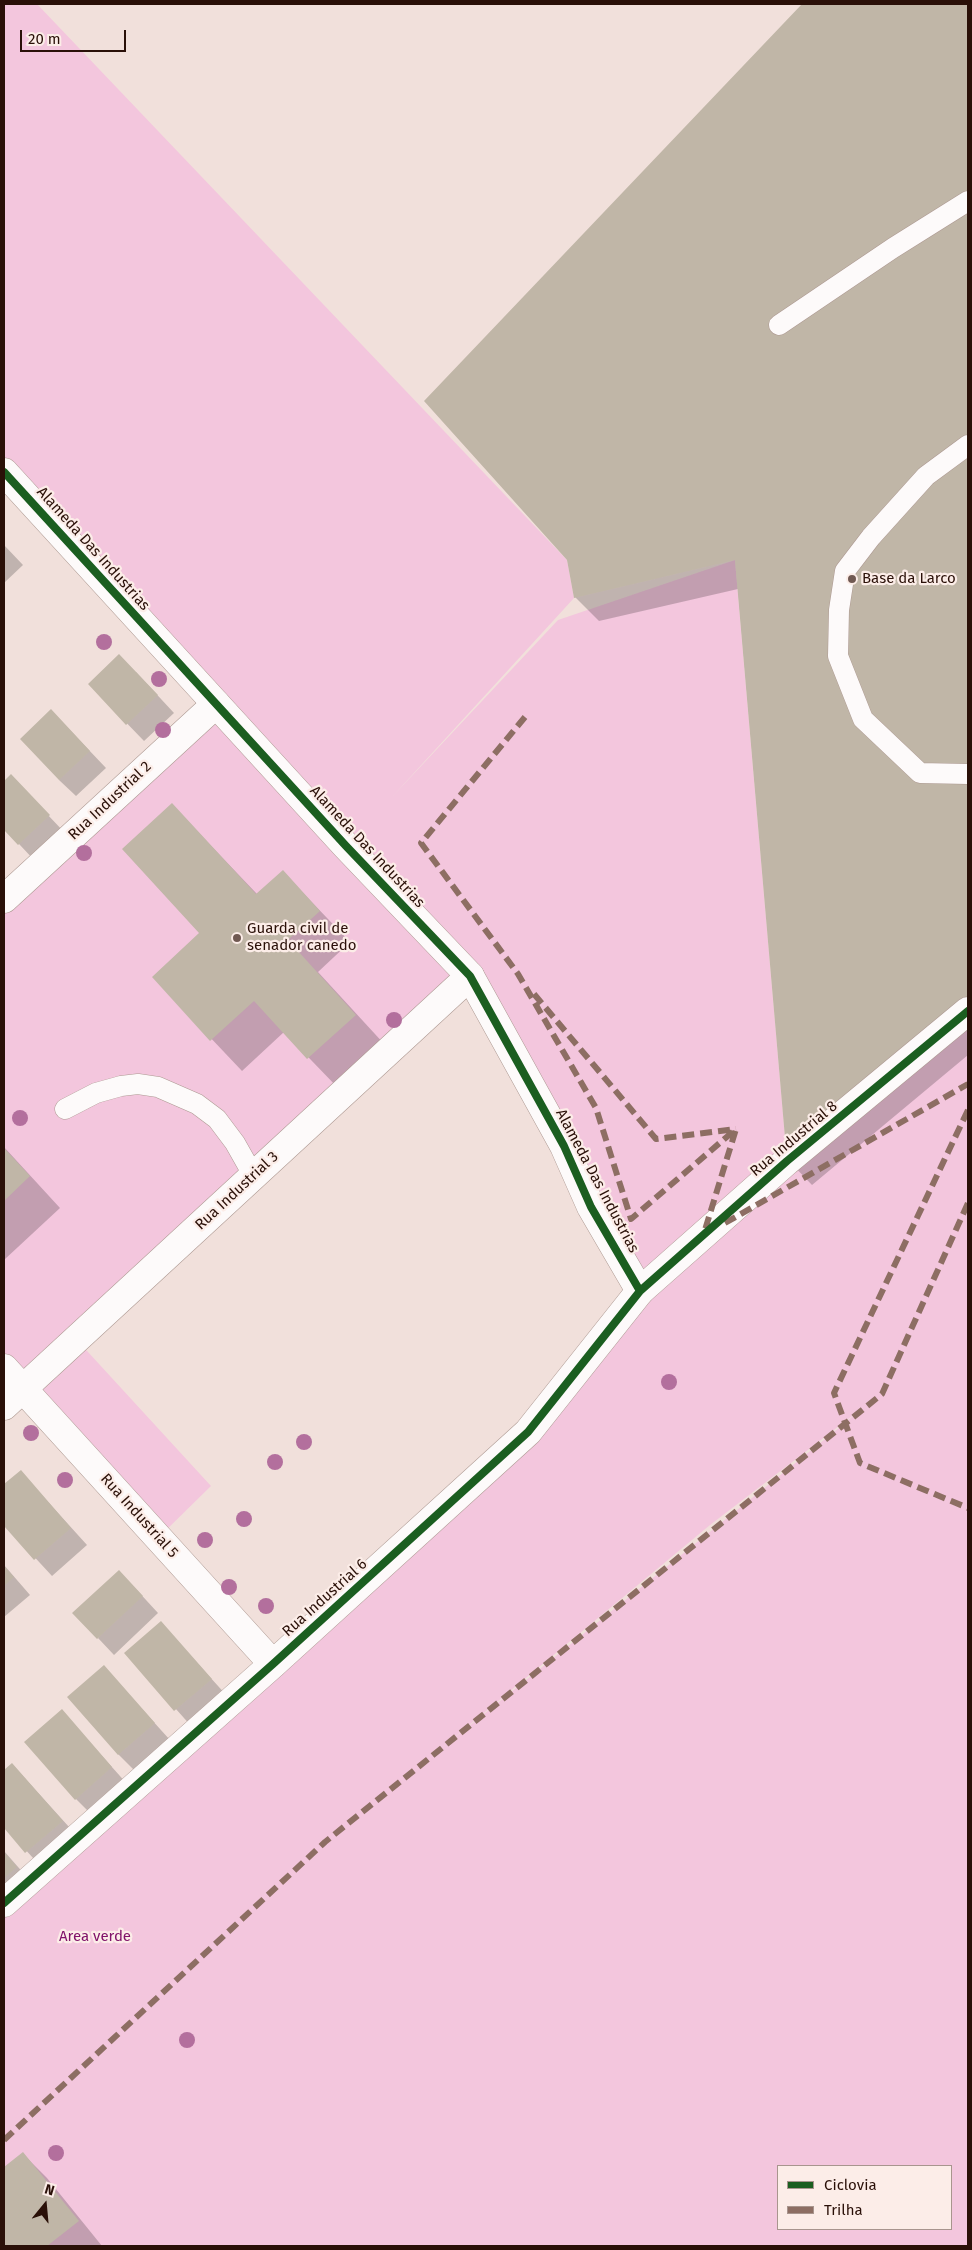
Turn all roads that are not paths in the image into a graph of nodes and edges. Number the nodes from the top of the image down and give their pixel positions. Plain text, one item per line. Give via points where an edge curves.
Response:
1 (968, 201) edge
2 (779, 325) dead end
3 (968, 445) edge
4 (4, 472) edge
5 (216, 704) junction
6 (968, 774) edge
7 (4, 899) edge
8 (470, 976) junction
9 (968, 1011) edge
10 (65, 1109) dead end
11 (251, 1178) junction
12 (640, 1291) junction
13 (4, 1368) edge
14 (13, 1398) edge
15 (273, 1664) junction
16 (4, 1903) edge

1 - 2 lane
3 - 6 lane via 926,476 871,537 846,571 839,610 838,656 863,719 920,773
4 - 5 street, Alameda Das Industrias
5 - 7 street, Rua Industrial 2
5 - 8 street, Alameda Das Industrias
8 - 11 street, Rua Industrial 3
8 - 12 street, Alameda Das Industrias via 564,1146 591,1207
9 - 12 street, Rua Industrial 8 via 787,1161
10 - 11 lane via 96,1093 121,1086 158,1087 198,1104 217,1119 235,1143
11 - 14 street, Rua Industrial 3
12 - 15 street, Rua Industrial 6 via 528,1432
13 - 14 street, Rua Industrial 5
14 - 15 street, Rua Industrial 5
15 - 16 street, Rua Industrial 6

